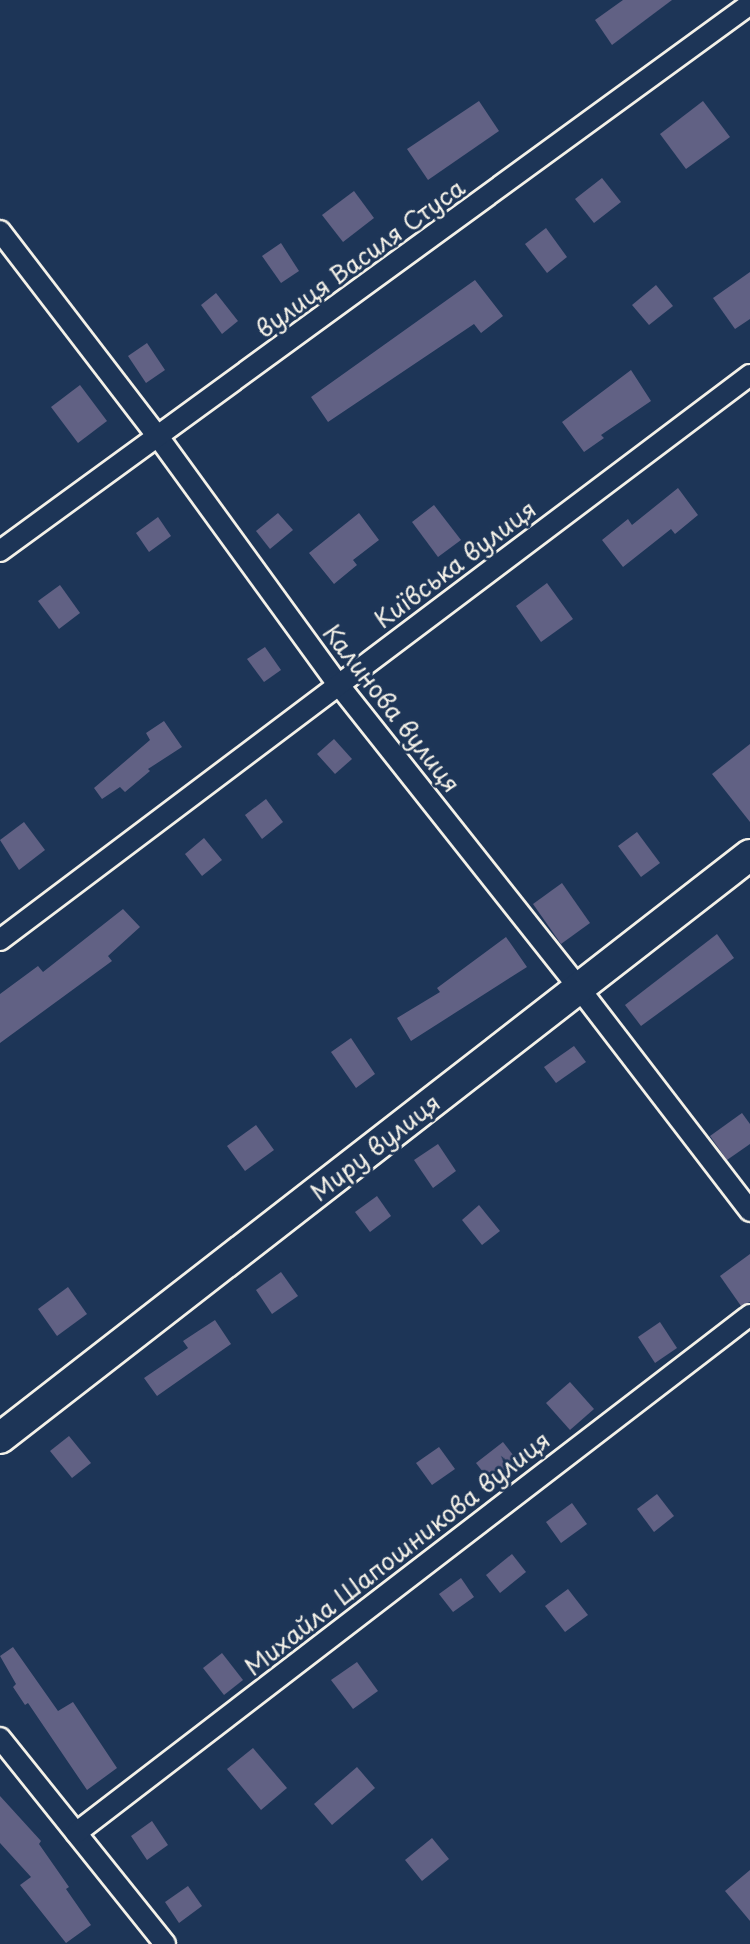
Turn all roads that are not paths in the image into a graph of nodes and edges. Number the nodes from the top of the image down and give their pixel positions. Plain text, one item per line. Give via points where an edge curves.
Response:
1 (750, 4) edge
2 (0, 231) edge
3 (750, 375) edge
4 (159, 438) junction
5 (0, 551) edge
6 (338, 684) junction
7 (750, 855) edge
8 (0, 940) edge
9 (579, 988) junction
10 (750, 1211) edge
11 (750, 1315) edge
12 (0, 1438) edge
13 (0, 1738) edge
14 (76, 1833) junction
15 (165, 1944) edge

1 - 4 street, вулиця Василя Стуса
2 - 4 street, Калинова вулиця
3 - 6 street, Київська вулиця
4 - 5 street, вулиця Василя Стуса
4 - 6 street, Калинова вулиця
6 - 8 street, Київська вулиця
6 - 9 street, Калинова вулиця
7 - 9 main road, Миру вулиця
9 - 10 street, Калинова вулиця
9 - 12 main road, Миру вулиця
11 - 14 street, Михайла Шапошникова вулиця
13 - 14 street
14 - 15 street

